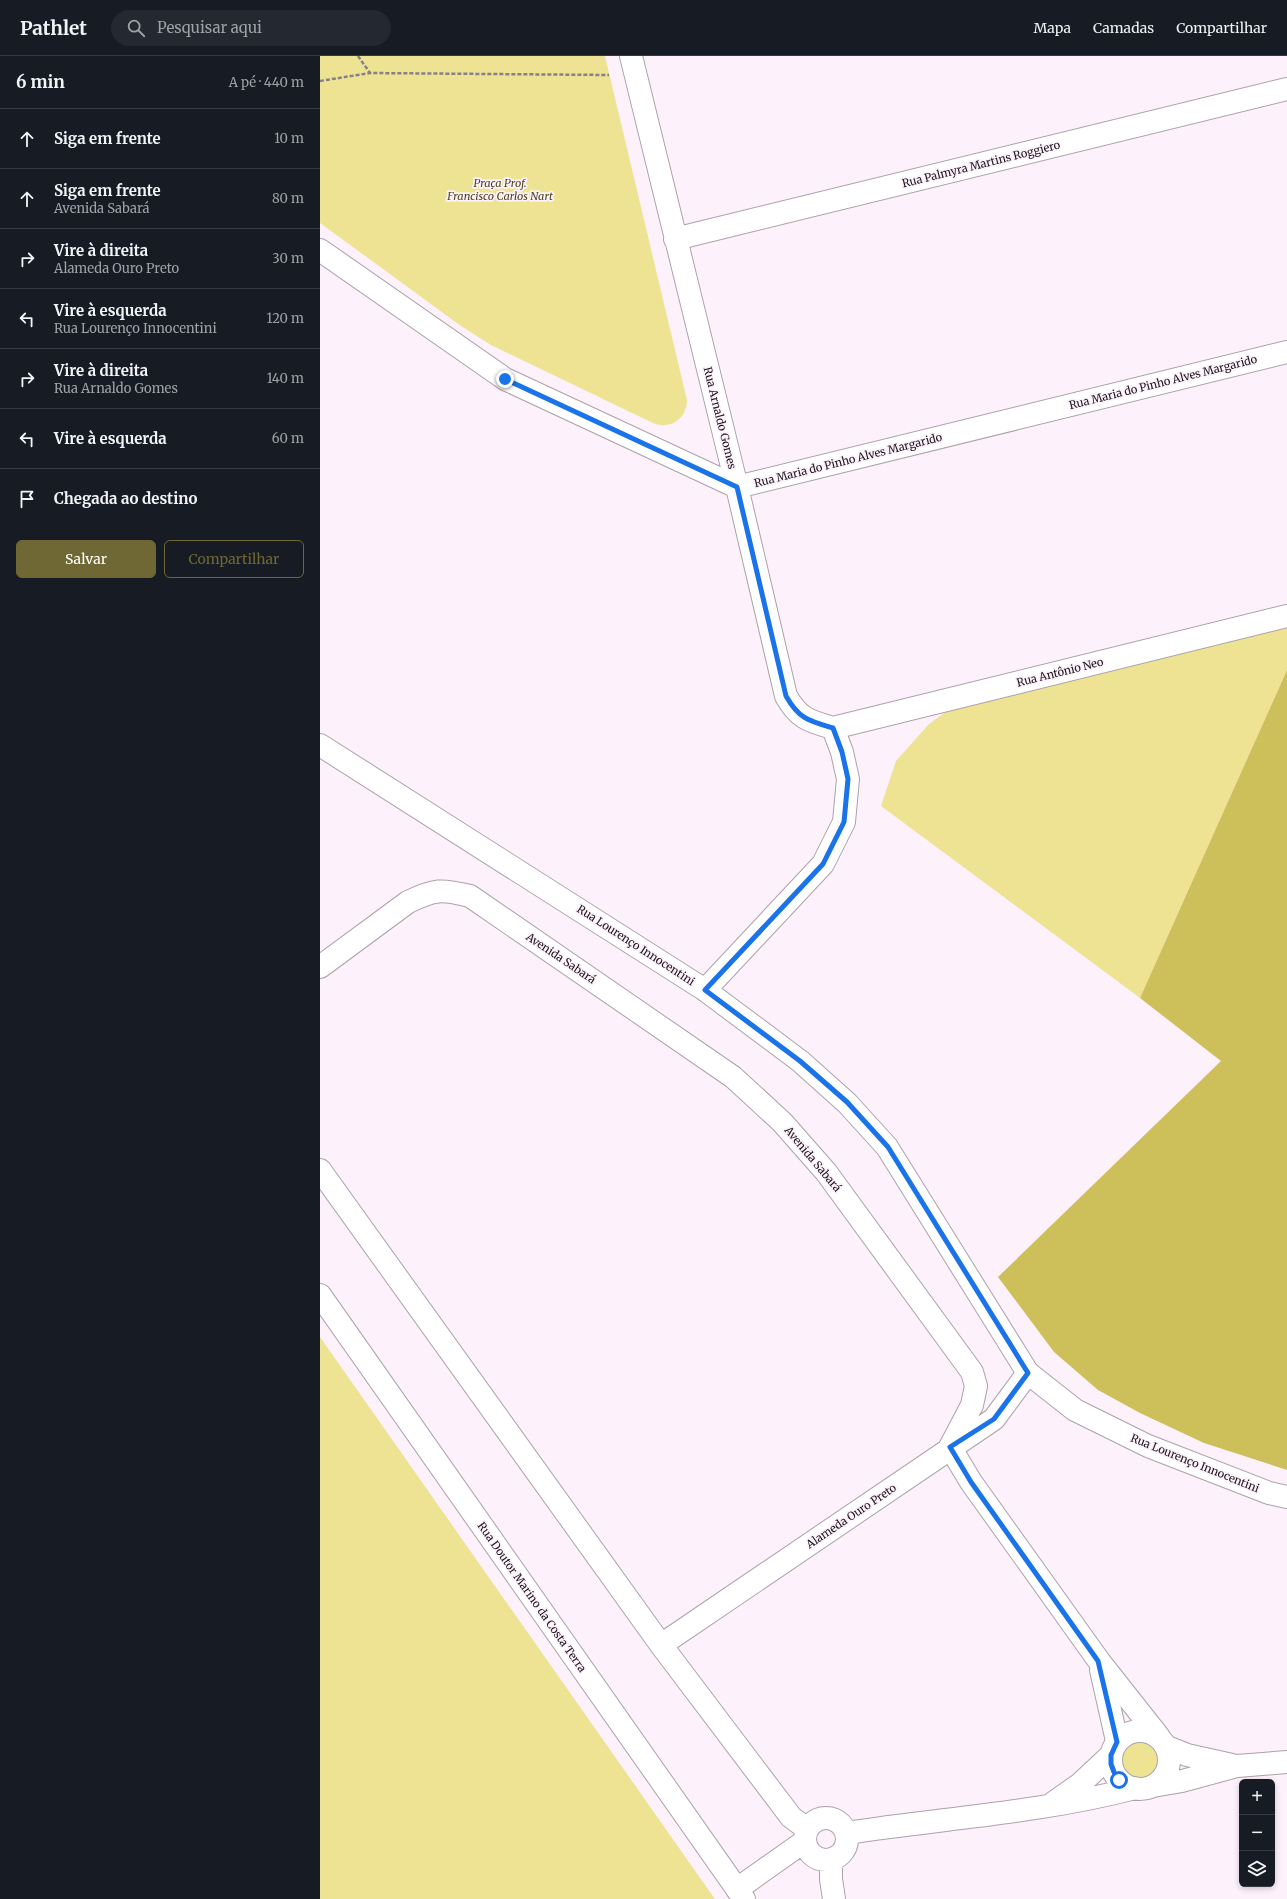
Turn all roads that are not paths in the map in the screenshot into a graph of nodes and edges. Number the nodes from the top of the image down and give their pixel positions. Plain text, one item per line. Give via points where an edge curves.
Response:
1 (633, 66) edge
2 (1287, 89) edge
3 (675, 239) junction
4 (320, 250) edge
5 (1287, 352) edge
6 (737, 487) junction
7 (1287, 616) edge
8 (833, 728) junction
9 (320, 745) edge
10 (320, 967) edge
11 (705, 990) junction
12 (320, 1170) edge
13 (320, 1295) edge
14 (1028, 1373) junction
15 (950, 1447) junction
16 (1287, 1497) edge
17 (661, 1645) junction
18 (1098, 1661) junction
19 (1163, 1742) junction
20 (1114, 1748) junction
21 (1287, 1762) edge
22 (1237, 1766) junction
23 (1144, 1787) junction
24 (1048, 1806) junction
25 (847, 1833) junction
26 (806, 1835) junction
27 (831, 1859) junction
28 (740, 1894) edge
29 (834, 1899) edge

1 - 3 street, Rua Arnaldo Gomes
2 - 3 street, Rua Palmyra Martins Roggiero
3 - 6 street, Rua Arnaldo Gomes
4 - 6 street via 505,379
5 - 6 street, Rua Maria do Pinho Alves Margarido
6 - 8 street, Rua Arnaldo Gomes via 786,696 794,710 808,720
7 - 8 street, Rua Antônio Neo
8 - 11 street via 848,779 844,822 823,864
9 - 11 street, Rua Lourenço Innocentini
10 - 15 street, Avenida Sabará via 408,902 438,890 470,896 733,1077 782,1122 826,1172 972,1372 976,1386 972,1405
11 - 14 street, Rua Lourenço Innocentini via 806,1066 847,1102 888,1147
12 - 17 street
13 - 28 street, Rua Doutor Marino da Costa Terra
14 - 15 street, Alameda Ouro Preto via 994,1419
14 - 16 street, Rua Lourenço Innocentini via 1076,1410 1148,1446 1269,1493
15 - 17 street, Alameda Ouro Preto
15 - 18 street via 971,1482
17 - 26 street
18 - 19 street
18 - 20 street
19 - 20 street via 1150,1732 1132,1732 1124,1735
19 - 22 street via 1207,1760
19 - 23 street via 1169,1756 1166,1774
20 - 23 street via 1111,1764 1114,1772 1123,1782
20 - 24 street via 1080,1784
21 - 22 street
22 - 23 street via 1182,1781
23 - 24 street
24 - 25 street
25 - 26 street via 838,1822 824,1817 811,1823
25 - 27 street via 846,1846
26 - 27 street via 811,1854 817,1858
26 - 28 street
27 - 29 street

